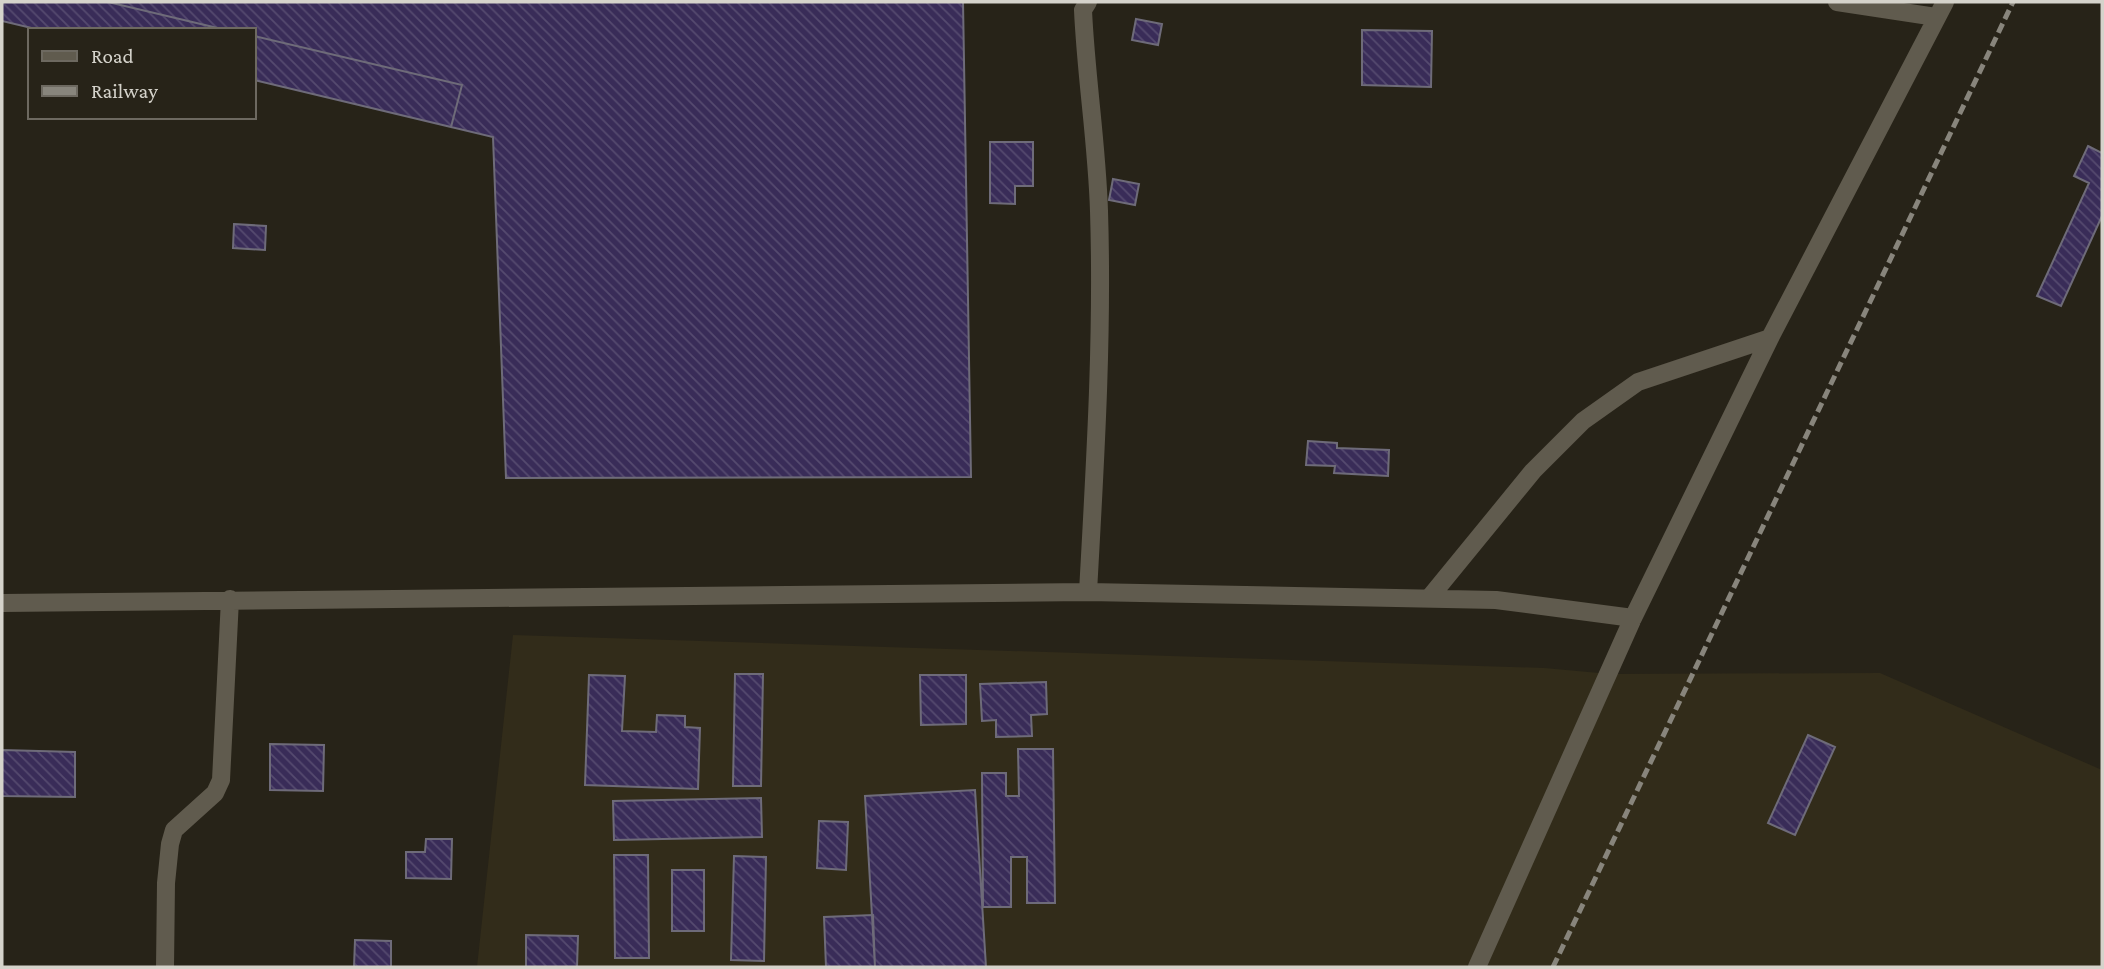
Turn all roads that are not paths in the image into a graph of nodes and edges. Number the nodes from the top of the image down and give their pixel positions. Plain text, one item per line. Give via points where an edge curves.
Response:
1 (1088, 2) edge
2 (1836, 2) edge
3 (1941, 9) edge
4 (1770, 338) junction
5 (1088, 592) junction
6 (1430, 597) junction
7 (230, 599) junction
8 (2, 603) edge
9 (1633, 618) junction
10 (165, 967) edge
11 (1477, 967) edge

1 - 5 street via 1083,10 1099,211 1100,362
2 - 3 street
3 - 4 street
4 - 6 street via 1638,383 1583,421 1533,471
4 - 9 street
5 - 6 street
5 - 7 street
6 - 9 street via 1496,600
7 - 8 street
7 - 10 street via 221,780 215,793 174,830 166,883
9 - 11 street

